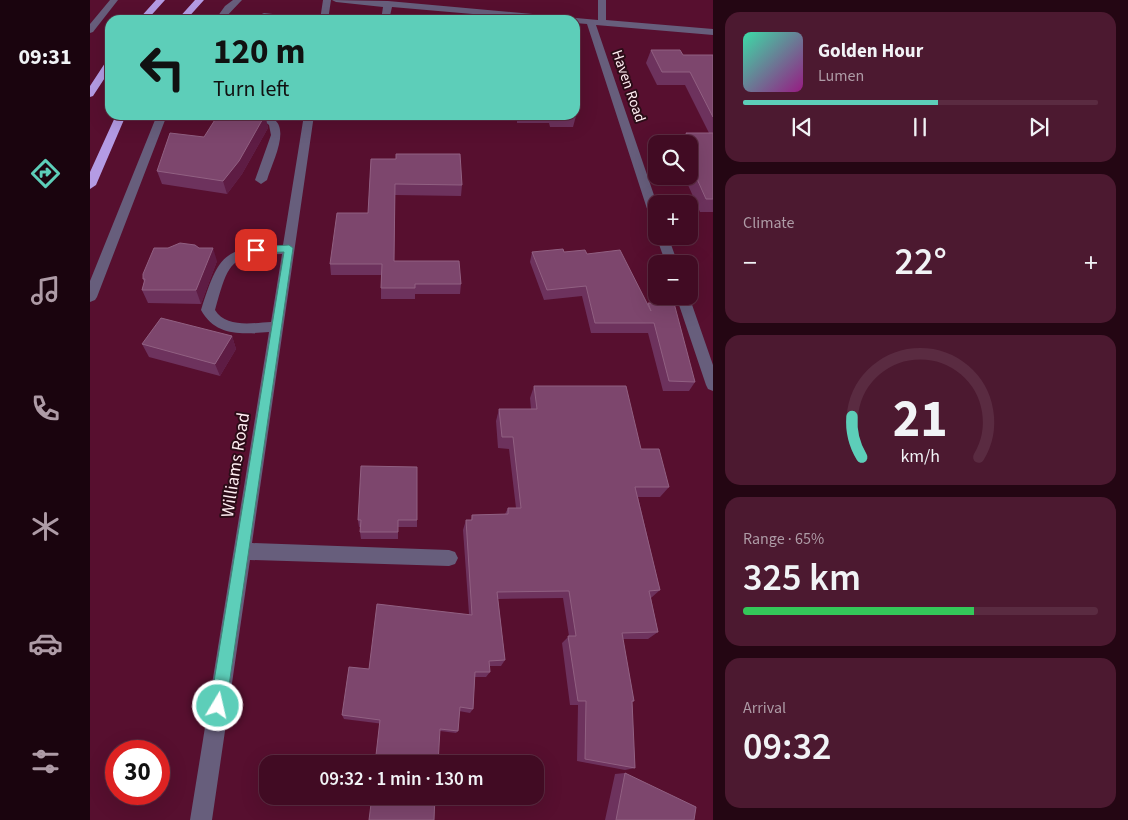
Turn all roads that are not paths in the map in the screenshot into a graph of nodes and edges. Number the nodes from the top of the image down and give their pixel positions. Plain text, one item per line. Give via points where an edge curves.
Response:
1 (114, 0) edge
2 (161, 0) edge
3 (200, 0) edge
4 (238, 0) edge
5 (327, 0) edge
6 (336, 0) edge
7 (601, 3) edge
8 (388, 4) junction
9 (445, 9) junction
10 (528, 14) edge
11 (147, 15) edge
12 (186, 15) edge
13 (223, 15) edge
14 (325, 15) edge
15 (386, 15) edge
16 (445, 15) edge
17 (580, 20) edge
18 (93, 21) edge
19 (590, 21) junction
20 (602, 22) junction
21 (90, 30) edge
22 (713, 32) edge
23 (105, 70) edge
24 (90, 94) edge
25 (119, 120) edge
26 (160, 120) edge
27 (269, 120) edge
28 (308, 120) edge
29 (261, 180) dead end
30 (90, 185) edge
31 (648, 195) edge
32 (289, 248) junction
33 (90, 297) edge
34 (685, 305) edge
35 (277, 327) junction
36 (713, 385) edge
37 (242, 551) junction
38 (449, 558) dead end
39 (200, 820) edge

1 - 18 street
2 - 11 highway
3 - 12 highway
4 - 13 street
5 - 14 street
6 - 8 street
7 - 20 street
8 - 9 street
8 - 15 street
9 - 10 street
9 - 16 street
17 - 19 street
18 - 21 street
19 - 20 street
19 - 31 street, Haven Road
20 - 22 street
23 - 24 highway
25 - 30 highway
26 - 33 street
27 - 29 street via 274,124 276,135
28 - 32 street, Williams Road
32 - 35 street, Williams Road
32 - 35 street via 244,251 231,257 223,266 208,310 215,322 230,327
34 - 36 street
35 - 37 street, Williams Road
37 - 38 street
37 - 39 street, Williams Road

